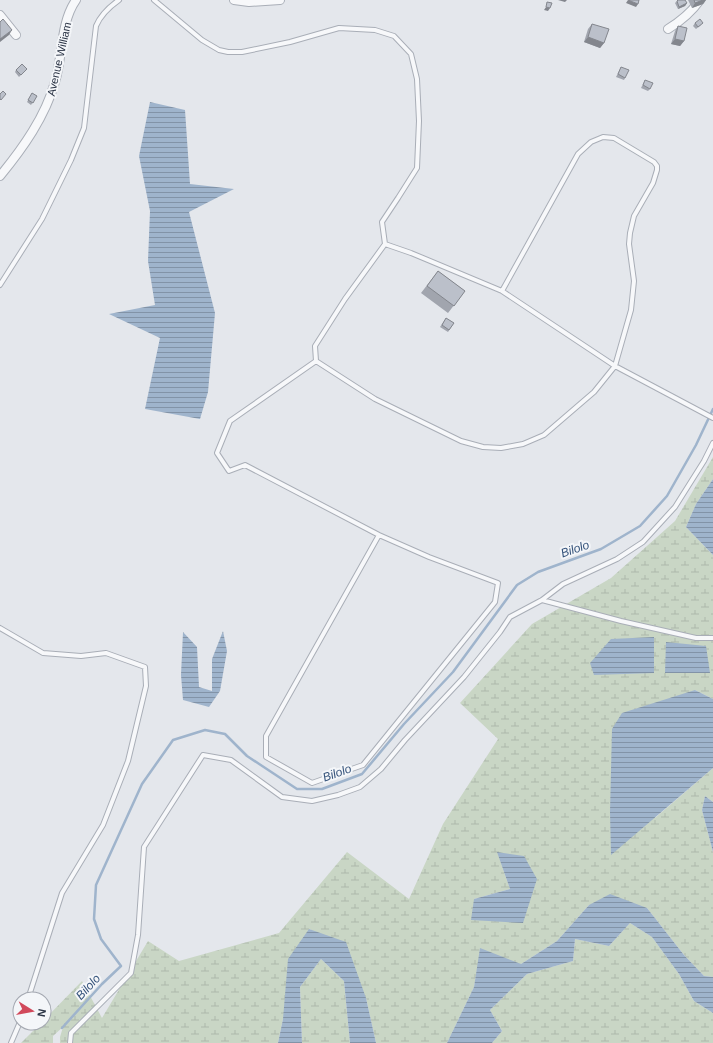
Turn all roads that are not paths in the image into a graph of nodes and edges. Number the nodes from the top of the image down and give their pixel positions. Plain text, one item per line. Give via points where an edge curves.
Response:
1 (76, 0) edge
2 (119, 0) edge
3 (154, 0) edge
4 (234, 0) edge
5 (280, 0) edge
6 (700, 0) edge
7 (0, 16) edge
8 (668, 29) dead end
9 (16, 35) dead end
10 (0, 176) edge
11 (386, 244) junction
12 (0, 285) edge
13 (502, 291) junction
14 (316, 361) junction
15 (615, 366) junction
16 (713, 418) edge
17 (713, 443) edge
18 (379, 535) junction
19 (542, 600) junction
20 (0, 628) edge
21 (713, 638) edge
22 (31, 991) edge
23 (16, 1031) edge
24 (11, 1043) edge
25 (70, 1043) edge

1 - 10 street, Avenue William via 69,14 59,68 48,104 19,152
2 - 12 lane via 107,8 96,26 84,128 71,160 42,219
3 - 11 lane via 202,40 228,52 242,52 290,42 339,28 375,30 394,36 411,54 418,79 419,120 416,168 382,222
4 - 5 street
6 - 8 street via 683,20
7 - 9 street
11 - 13 lane
11 - 14 lane via 345,299 315,346
13 - 15 lane
13 - 15 lane via 578,154 591,142 603,137 614,138 654,162 657,170 634,216 630,233 634,281 631,310
14 - 15 lane via 375,400 461,441 483,447 501,448 523,444 544,435 594,392
14 - 18 lane via 230,421 217,453 229,471 245,465
15 - 16 lane
17 - 19 lane via 675,507 643,542 617,559 563,584
18 - 18 lane via 498,583 495,602 363,765 312,783 266,757 266,736
19 - 21 lane via 696,638
19 - 25 lane via 510,617 464,677 380,769 360,787 312,801 282,797 231,760 203,755 144,847 138,935 131,973 71,1033
20 - 22 lane via 43,653 81,656 106,653 145,667 146,686 128,761 103,825 62,893
23 - 24 lane

